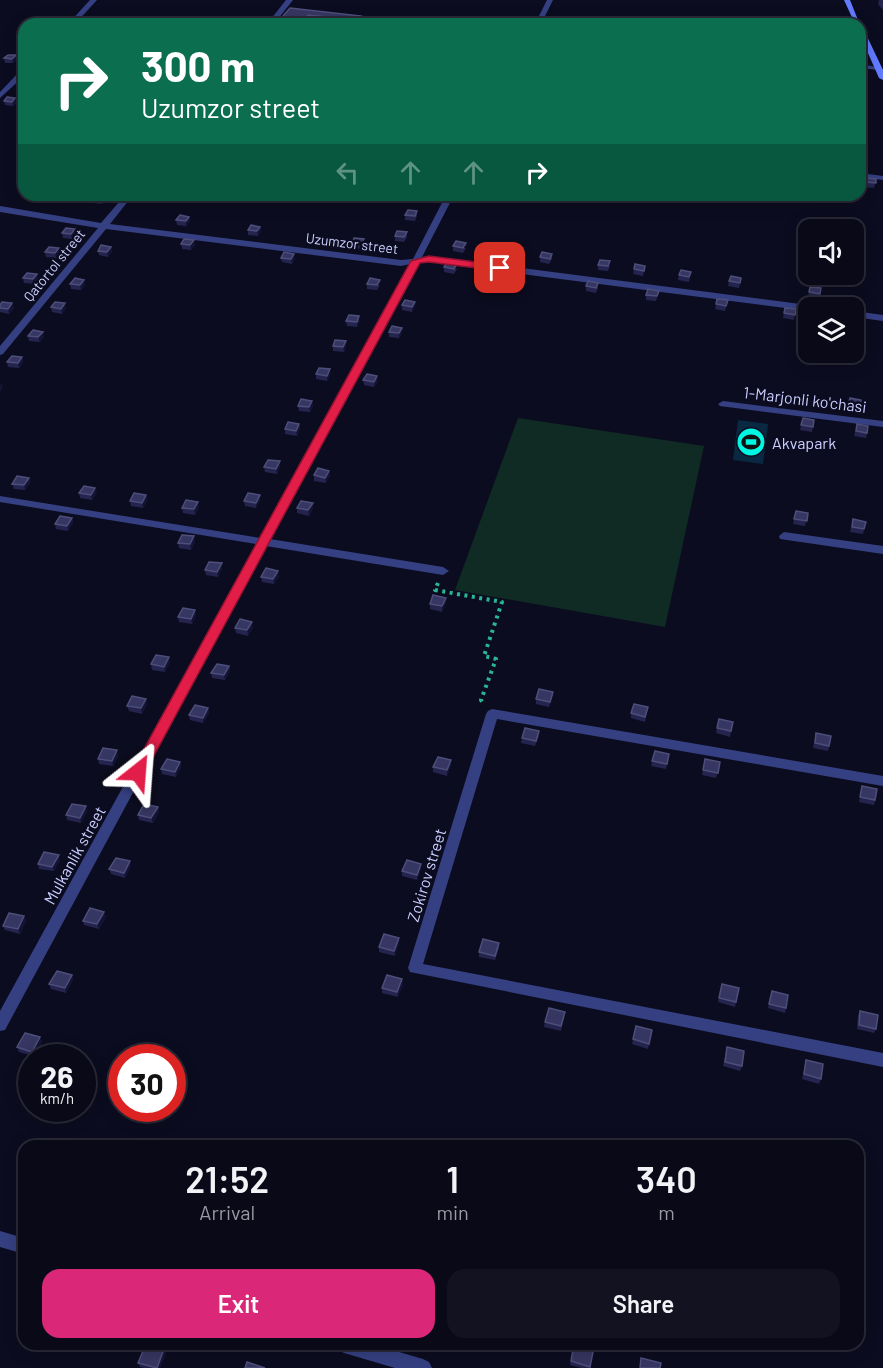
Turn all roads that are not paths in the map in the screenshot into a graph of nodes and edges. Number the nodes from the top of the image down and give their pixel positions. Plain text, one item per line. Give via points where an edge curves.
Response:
1 (94, 0) edge
2 (290, 0) edge
3 (550, 0) edge
4 (847, 0) edge
5 (76, 18) edge
6 (275, 18) edge
7 (541, 18) edge
8 (855, 18) edge
9 (866, 40) edge
10 (879, 65) edge
11 (18, 78) edge
12 (883, 78) edge
13 (0, 96) edge
14 (866, 176) edge
15 (883, 178) edge
16 (124, 201) edge
17 (447, 201) edge
18 (0, 209) edge
19 (104, 226) junction
20 (416, 261) junction
21 (798, 307) edge
22 (864, 315) edge
23 (883, 318) edge
24 (0, 352) edge
25 (723, 404) dead end
26 (883, 424) edge
27 (0, 499) edge
28 (784, 537) dead end
29 (264, 541) junction
30 (883, 550) edge
31 (443, 571) road end
32 (883, 781) edge
33 (0, 1025) edge
34 (883, 1060) edge
35 (0, 1239) edge
36 (18, 1244) edge
37 (364, 1350) edge
38 (423, 1368) edge

1 - 5 street
2 - 6 street
3 - 7 street
4 - 8 main road
9 - 10 main road
10 - 12 main road
11 - 13 street
14 - 15 street
16 - 19 street, Qatortol street
17 - 20 street, Mulkanlik street
18 - 19 street, Uzumzor street
19 - 20 street, Uzumzor street via 401,263
19 - 24 street, Qatortol street
20 - 21 street, Uzumzor street via 429,259
20 - 29 street, Mulkanlik street
22 - 23 street
25 - 26 street, 1-Marjonli ko'chasi
27 - 29 street
28 - 30 street
29 - 31 street
29 - 33 street, Mulkanlik street
32 - 34 street, Zokirov street via 492,714 415,968
35 - 36 street
37 - 38 street

